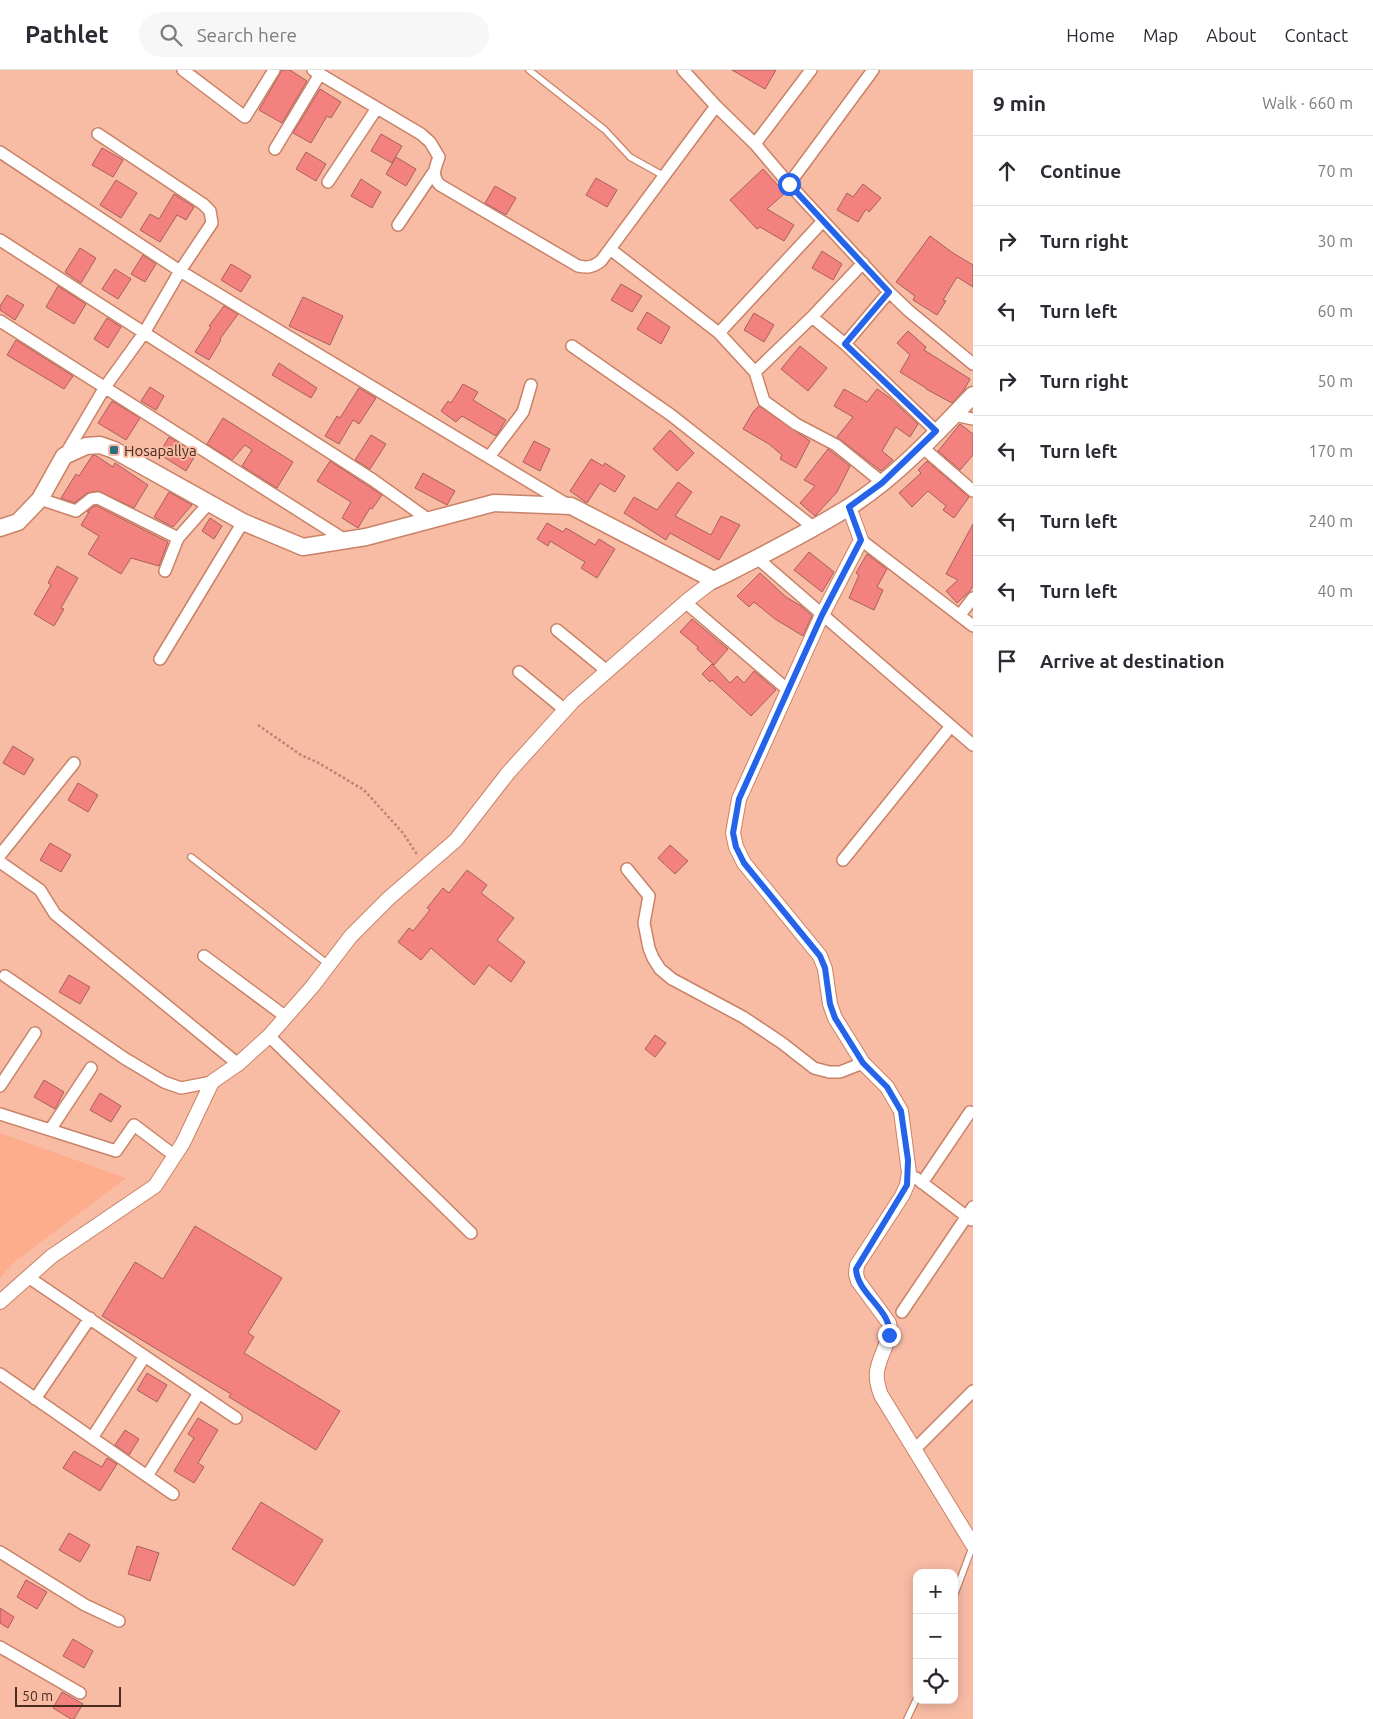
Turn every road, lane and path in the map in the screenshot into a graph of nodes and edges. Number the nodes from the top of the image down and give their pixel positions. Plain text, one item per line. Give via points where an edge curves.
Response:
1 (183, 70) edge
2 (274, 70) edge
3 (529, 70) edge
4 (683, 70) edge
5 (873, 70) edge
6 (316, 72) edge
7 (806, 72) edge
8 (716, 106) junction
9 (377, 108) junction
10 (98, 134) dead end
11 (755, 144) junction
12 (274, 149) dead end
13 (0, 152) edge
14 (434, 173) junction
15 (664, 176) junction
16 (328, 182) dead end
17 (789, 184) junction
18 (823, 221) junction
19 (398, 225) dead end
20 (0, 240) edge
21 (610, 249) junction
22 (863, 264) junction
23 (180, 271) junction
24 (889, 292) junction
25 (812, 317) junction
26 (0, 321) edge
27 (144, 333) junction
28 (719, 333) junction
29 (845, 344) junction
30 (572, 346) dead end
31 (973, 364) edge
32 (755, 372) junction
33 (531, 385) dead end
34 (106, 388) junction
35 (973, 395) edge
36 (954, 415) junction
37 (973, 419) edge
38 (936, 431) junction
39 (922, 447) junction
40 (64, 456) junction
41 (489, 457) junction
42 (882, 483) junction
43 (973, 490) edge
44 (40, 499) junction
45 (209, 503) junction
46 (570, 506) junction
47 (849, 507) junction
48 (429, 520) junction
49 (243, 522) junction
50 (813, 527) junction
51 (0, 528) edge
52 (178, 538) junction
53 (345, 540) junction
54 (861, 540) junction
55 (758, 558) junction
56 (165, 571) dead end
57 (714, 580) junction
58 (973, 598) edge
59 (685, 602) junction
60 (822, 615) junction
61 (960, 615) junction
62 (973, 626) edge
63 (556, 630) dead end
64 (160, 659) dead end
65 (607, 671) junction
66 (519, 672) dead end
67 (788, 690) junction
68 (565, 710) junction
69 (258, 726) dead end
70 (951, 726) junction
71 (973, 745) edge
72 (74, 763) dead end
73 (0, 855) edge
74 (191, 857) dead end
75 (843, 860) dead end
76 (0, 862) edge
77 (424, 865) junction
78 (627, 869) dead end
79 (204, 956) dead end
80 (329, 965) junction
81 (5, 976) dead end
82 (286, 1017) junction
83 (35, 1033) dead end
84 (269, 1036) junction
85 (863, 1063) junction
86 (238, 1064) junction
87 (91, 1068) dead end
88 (212, 1082) junction
89 (0, 1086) edge
90 (970, 1112) dead end
91 (0, 1114) edge
92 (50, 1130) junction
93 (175, 1156) junction
94 (909, 1173) junction
95 (922, 1183) junction
96 (971, 1215) edge
97 (471, 1233) dead end
98 (28, 1277) junction
99 (2, 1298) edge
100 (902, 1312) dead end
101 (90, 1318) junction
102 (145, 1356) junction
103 (0, 1374) edge
104 (973, 1391) edge
105 (199, 1393) junction
106 (35, 1399) junction
107 (236, 1418) dead end
108 (92, 1438) junction
109 (914, 1450) junction
110 (147, 1476) junction
111 (173, 1494) dead end
112 (973, 1545) edge
113 (0, 1552) edge
114 (958, 1585) edge
115 (119, 1621) dead end
116 (0, 1647) edge
117 (80, 1693) dead end
118 (914, 1704) edge
119 (907, 1719) edge

1 - 2 street via 245,117
3 - 15 lane via 605,130 630,156
4 - 8 street
5 - 17 street
6 - 9 street
6 - 12 street
7 - 11 street
8 - 11 street
8 - 15 street
9 - 14 street via 430,142 439,157
9 - 16 street
10 - 23 street via 210,211 212,223
11 - 17 street
13 - 23 street
14 - 19 street
14 - 21 street via 440,185 578,266 593,267
15 - 21 street
17 - 18 street
18 - 22 street
18 - 28 street
20 - 27 street
21 - 28 street
22 - 24 street
22 - 25 street
23 - 27 street
23 - 41 street
24 - 29 street
24 - 31 street
25 - 29 street
25 - 32 street
26 - 34 street
27 - 34 street
27 - 48 street via 373,480
28 - 32 street
29 - 38 street
30 - 50 street via 671,415
32 - 42 street via 764,401 796,424 836,445
33 - 41 street via 524,412
34 - 40 street
34 - 53 street
35 - 36 main road
36 - 37 street
36 - 38 main road
38 - 39 main road
39 - 42 main road
39 - 43 street
40 - 44 main road
40 - 45 main road via 86,446 100,445
41 - 46 street
42 - 47 main road
44 - 51 main road via 18,522
44 - 52 street via 76,511 91,499 98,498
45 - 49 main road
45 - 52 street
46 - 48 main road via 494,503
46 - 57 main road
47 - 50 main road
47 - 54 street
48 - 53 main road
49 - 53 main road via 303,547
49 - 64 street
50 - 55 main road
52 - 56 street
54 - 60 street
54 - 61 street
55 - 57 main road
55 - 60 street
57 - 59 street
58 - 61 street
59 - 65 street
59 - 67 street
60 - 67 street
60 - 70 street
61 - 62 street
63 - 65 street
65 - 68 street
66 - 68 street
67 - 85 street via 739,799 733,833 744,863 820,956 835,1018
68 - 77 street via 508,773 456,840
69 - 77 path via 301,755 364,790 403,833
70 - 71 street
70 - 75 street
72 - 73 street
74 - 80 lane
76 - 86 street via 40,890 55,914
77 - 80 street via 351,936
78 - 85 street via 649,896 644,923 652,958 672,979 743,1017 814,1068 840,1072
79 - 82 street
80 - 82 street
81 - 88 street via 164,1082 181,1088
82 - 84 street
83 - 89 street
84 - 86 street
84 - 97 street
85 - 94 street via 887,1087 901,1111
86 - 88 street
87 - 92 street
88 - 93 street
90 - 95 street
91 - 92 street
92 - 93 street via 116,1151 134,1125
93 - 98 street via 155,1186 52,1256
94 - 95 street
94 - 109 street via 902,1196 856,1269 858,1281 889,1323 876,1383
95 - 96 street
96 - 100 street
98 - 99 street
98 - 101 street
101 - 102 street
101 - 106 street
102 - 105 street
102 - 108 street
103 - 106 street
104 - 109 street
105 - 107 street
105 - 110 street
106 - 108 street
108 - 110 street
109 - 112 street
110 - 111 street
112 - 114 lane
113 - 115 street
116 - 117 street
118 - 119 lane

